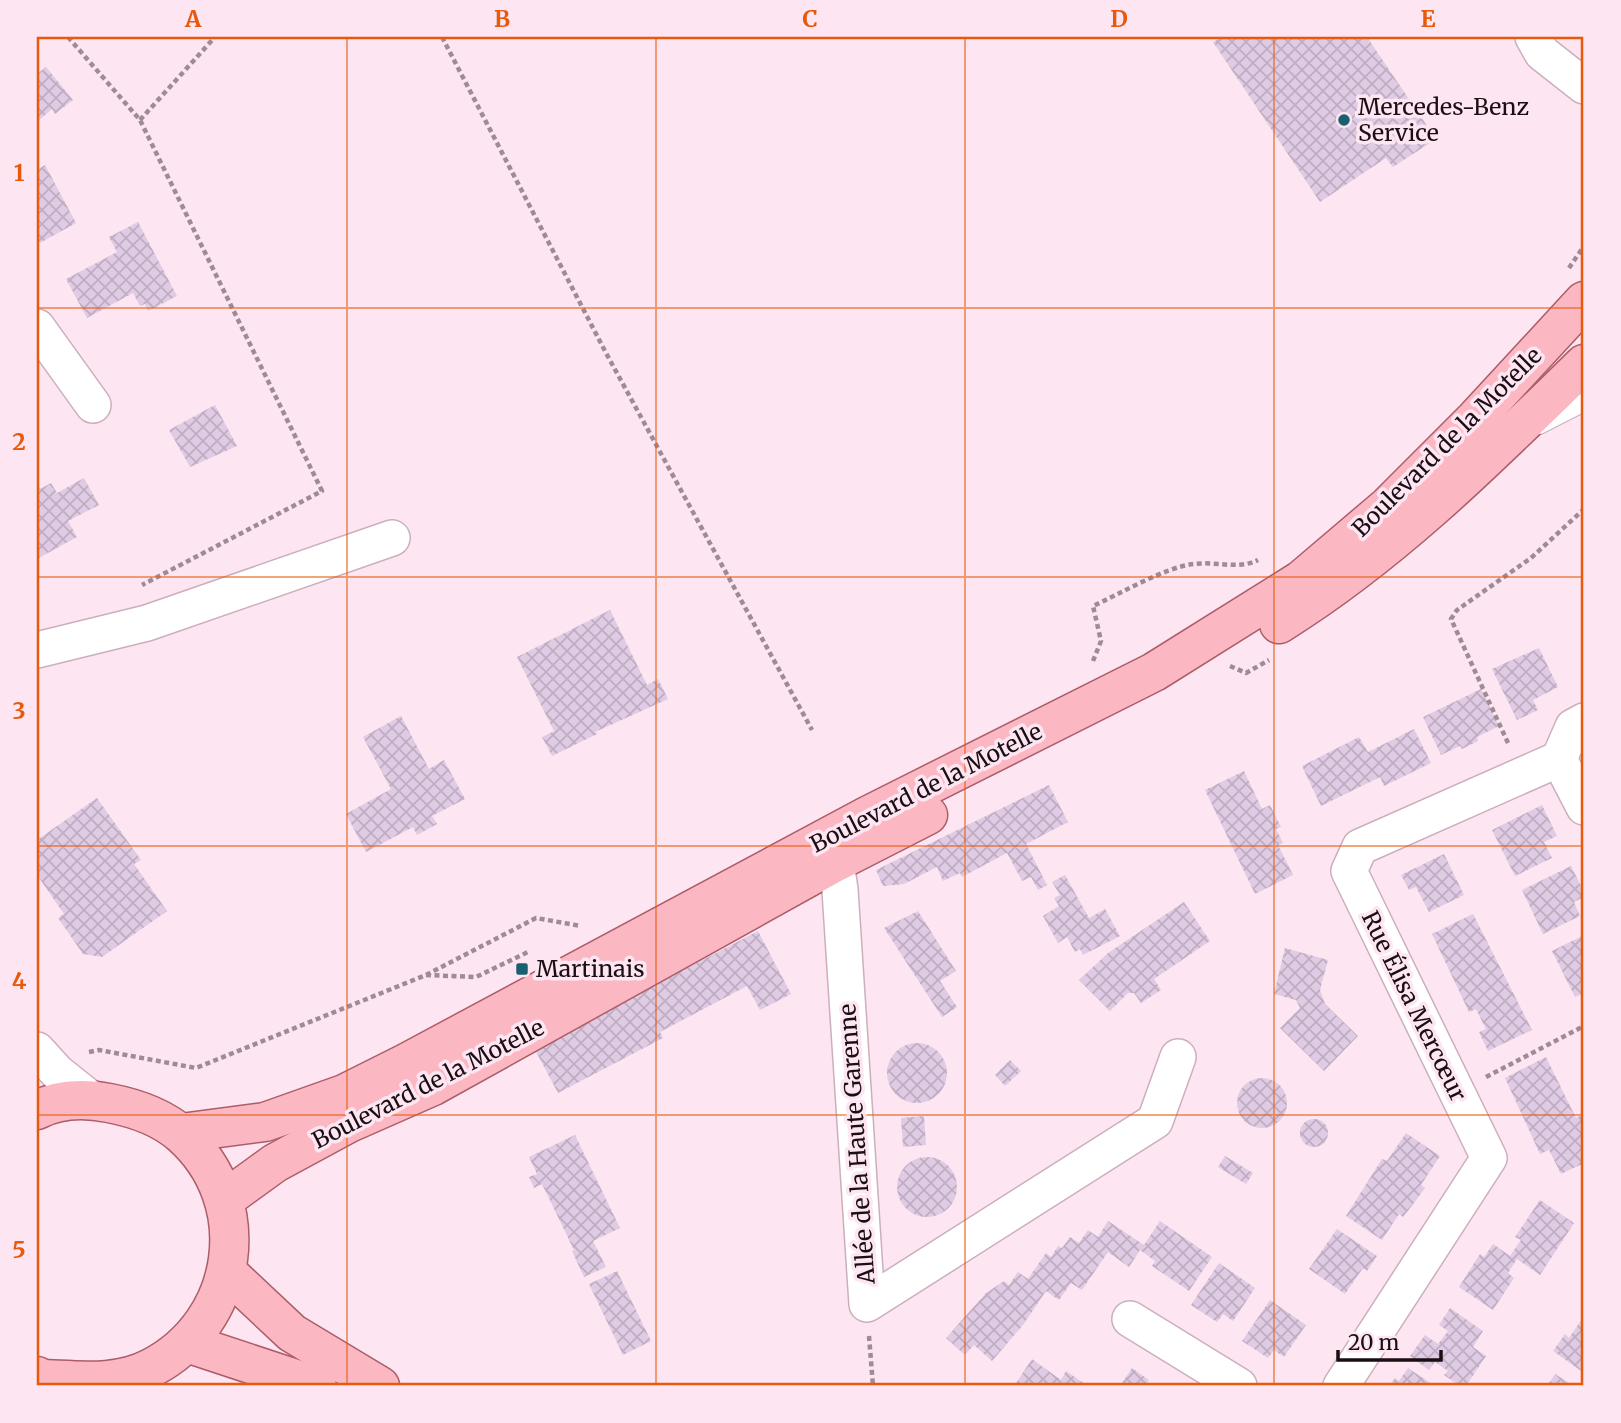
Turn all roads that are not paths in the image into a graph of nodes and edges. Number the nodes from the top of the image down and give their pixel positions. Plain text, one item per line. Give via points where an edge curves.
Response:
1 (1533, 37) edge
2 (1584, 86) edge
3 (1575, 286) edge
4 (37, 327) edge
5 (1584, 364) edge
6 (1584, 401) edge
7 (93, 405) dead end
8 (1502, 445) junction
9 (391, 538) dead end
10 (37, 650) edge
11 (1584, 721) edge
12 (1559, 759) junction
13 (1584, 807) edge
14 (840, 846) junction
15 (37, 1050) edge
16 (1178, 1057) dead end
17 (92, 1100) junction
18 (37, 1110) edge
19 (181, 1133) junction
20 (224, 1200) junction
21 (227, 1272) junction
22 (1130, 1320) dead end
23 (187, 1343) junction
24 (40, 1380) edge
25 (116, 1382) edge
26 (317, 1386) edge
27 (380, 1386) edge
28 (1239, 1386) edge
29 (1341, 1386) edge

1 - 2 street via 1542,53
3 - 14 main road, Boulevard de la Motelle via 1476,418 1388,506 1301,580 1154,672
4 - 7 street
5 - 8 main road, Boulevard de la Motelle
6 - 8 lane
8 - 14 main road, Boulevard de la Motelle via 1326,595 1182,685
9 - 10 street via 147,623
11 - 12 street via 1573,727
12 - 13 street
12 - 29 street, Rue Élisa Mercœur via 1360,848 1349,872 1489,1158
14 - 16 street, Allée de la Haute Garenne via 867,1304 1155,1121
14 - 19 main road, Boulevard de la Motelle via 344,1094 265,1122
14 - 20 main road, Boulevard de la Motelle via 433,1086 275,1163
15 - 17 street
17 - 18 main road via 54,1101
17 - 19 main road via 139,1109
19 - 20 main road via 207,1163
20 - 21 main road via 230,1236
21 - 23 main road via 212,1311
21 - 27 main road via 292,1333
22 - 28 street
23 - 25 main road via 150,1369
23 - 26 main road
24 - 25 main road

